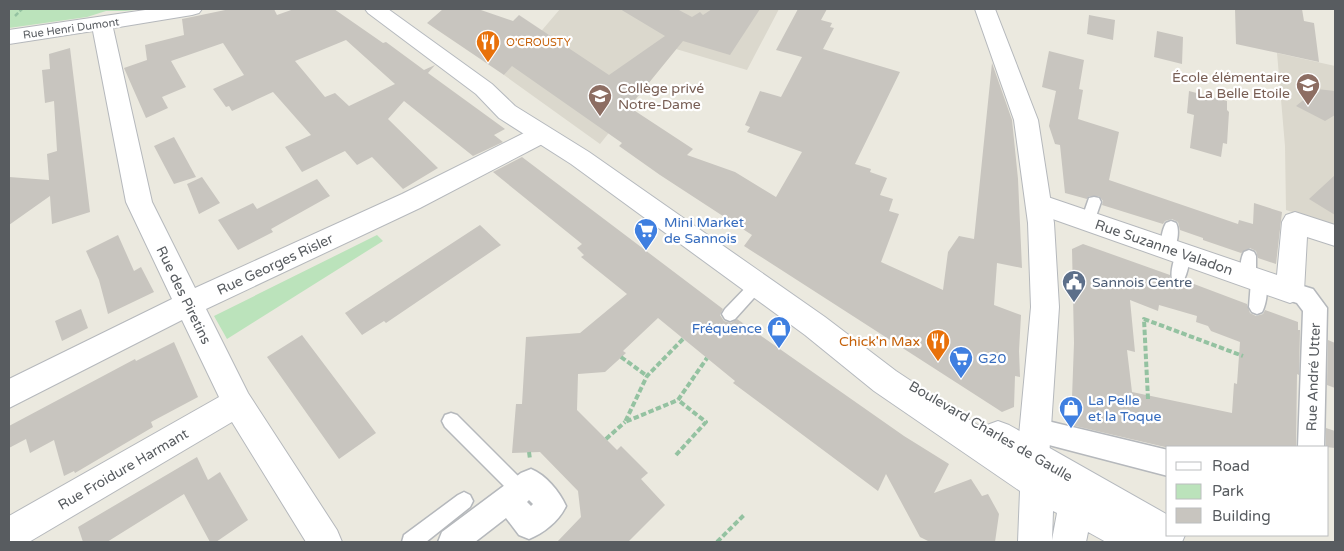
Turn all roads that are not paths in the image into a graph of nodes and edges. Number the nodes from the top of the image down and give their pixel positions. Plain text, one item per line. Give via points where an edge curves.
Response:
1 (192, 9) edge
2 (375, 9) edge
3 (985, 9) edge
4 (102, 24) junction
5 (9, 37) edge
6 (484, 89) junction
7 (540, 134) junction
8 (580, 158) junction
9 (1039, 204) junction
10 (1335, 236) edge
11 (1252, 271) junction
12 (757, 285) junction
13 (1290, 291) junction
14 (188, 304) junction
15 (1257, 307) dead end
16 (730, 314) dead end
17 (9, 394) edge
18 (236, 403) junction
19 (451, 421) dead end
20 (1311, 446) edge
21 (1166, 463) edge
22 (1051, 480) junction
23 (514, 495) joint
24 (464, 501) dead end
25 (1166, 533) edge
26 (9, 535) edge
27 (325, 542) edge
28 (411, 542) edge
29 (452, 542) edge
30 (1035, 542) edge
31 (1070, 542) edge
32 (1138, 542) edge
33 (1164, 542) edge

1 - 4 street, Rue Henri Dumont
2 - 6 street, Boulevard Charles de Gaulle
3 - 9 street via 1026,120
4 - 5 street, Rue Henri Dumont
4 - 14 street, Rue des Piretins via 139,202
6 - 7 street, Boulevard Charles de Gaulle via 507,112
6 - 8 street, Boulevard Charles de Gaulle via 520,103
7 - 8 street, Boulevard Charles de Gaulle
7 - 14 street, Rue Georges Risler via 411,201
8 - 12 street, Boulevard Charles de Gaulle
9 - 11 street, Rue Suzanne Valadon via 1091,211 1175,252
9 - 22 street
10 - 13 street via 1296,222 1288,233
11 - 13 street, Rue Suzanne Valadon
11 - 15 lane
12 - 16 lane
12 - 22 street, Boulevard Charles de Gaulle via 885,381
13 - 20 street, Rue André Utter via 1305,296 1315,308
14 - 17 street, Rue Georges Risler
14 - 18 street, Rue des Piretins
18 - 26 street, Rue Froidure Harmant
18 - 27 street, Rue des Piretins
19 - 23 lane
21 - 22 street
22 - 25 street, Boulevard Charles de Gaulle
22 - 30 street
22 - 31 street
22 - 32 street, Boulevard Charles de Gaulle
22 - 33 street
23 - 29 street
24 - 28 lane

